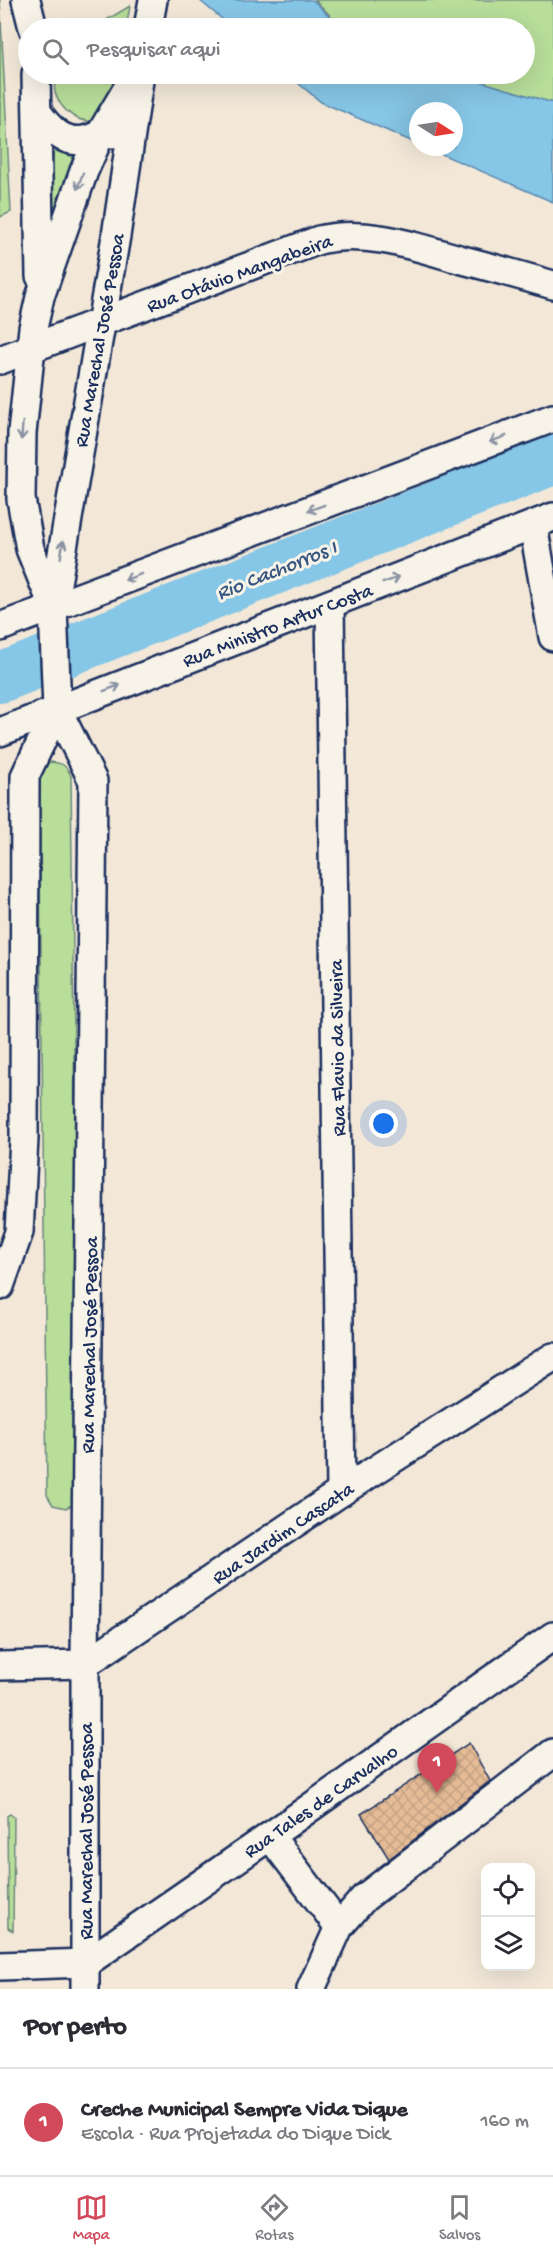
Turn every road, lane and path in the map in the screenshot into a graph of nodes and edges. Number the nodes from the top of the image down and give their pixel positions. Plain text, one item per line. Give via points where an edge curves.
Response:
1 (26, 0) edge
2 (153, 0) edge
3 (30, 18) edge
4 (150, 18) edge
5 (37, 84) edge
6 (132, 84) edge
7 (137, 84) edge
8 (38, 113) junction
9 (101, 133) junction
10 (130, 148) junction
11 (553, 285) edge
12 (40, 297) junction
13 (101, 321) junction
14 (30, 348) junction
15 (0, 360) edge
16 (0, 373) edge
17 (26, 391) junction
18 (553, 418) edge
19 (543, 521) edge
20 (330, 604) junction
21 (53, 607) junction
22 (0, 627) edge
23 (553, 637) edge
24 (57, 696) junction
25 (0, 732) edge
26 (10, 1232) edge
27 (0, 1287) edge
28 (553, 1357) edge
29 (341, 1492) junction
30 (553, 1636) edge
31 (85, 1664) junction
32 (0, 1666) edge
33 (553, 1753) edge
34 (270, 1836) junction
35 (339, 1927) junction
36 (0, 1966) edge
37 (86, 1976) edge
38 (311, 1989) edge

1 - 3 street
2 - 4 street
5 - 8 street
6 - 9 street, Rua Marechal José Pessoa
7 - 10 street, Rua Marechal José Pessoa
8 - 9 street via 47,126 72,140 85,140
8 - 12 street
9 - 10 street via 116,135
9 -> 12 street, Rua Marechal José Pessoa
10 - 13 street, Rua Marechal José Pessoa
11 - 13 street, Rua Otávio Mangabeira via 396,242 338,236
12 - 14 street, Rua Marechal José Pessoa
13 - 14 street, Rua Otávio Mangabeira
21 -> 13 street, Rua Marechal José Pessoa
14 - 15 street, Rua Otávio Mangabeira
14 - 17 street, Rua Marechal José Pessoa
16 - 17 street
17 -> 21 street, Rua Marechal José Pessoa via 21,456 23,521
18 -> 21 street
20 -> 19 street, Rua Ministro Artur Costa
19 - 23 street
24 -> 20 street, Rua Ministro Artur Costa
20 - 29 street, Rua Flavio da Silveira
21 - 22 street
21 - 24 street, Rua Marechal José Pessoa
24 - 25 street, Rua Ministro Artur Costa
24 - 26 street, Rua Marechal José Pessoa via 25,776 24,1139
24 - 31 street, Rua Marechal José Pessoa via 93,781
26 - 27 street, Rua Marechal José Pessoa
28 - 29 street, Rua Jardim Cascata
29 - 31 street, Rua Jardim Cascata
30 - 34 street, Rua Tales de Carvalho
31 - 32 street
31 - 37 street, Rua Marechal José Pessoa
33 - 35 street via 364,1898
34 - 35 street
34 - 37 street, Rua Tales de Carvalho
35 - 38 street
36 - 37 street

